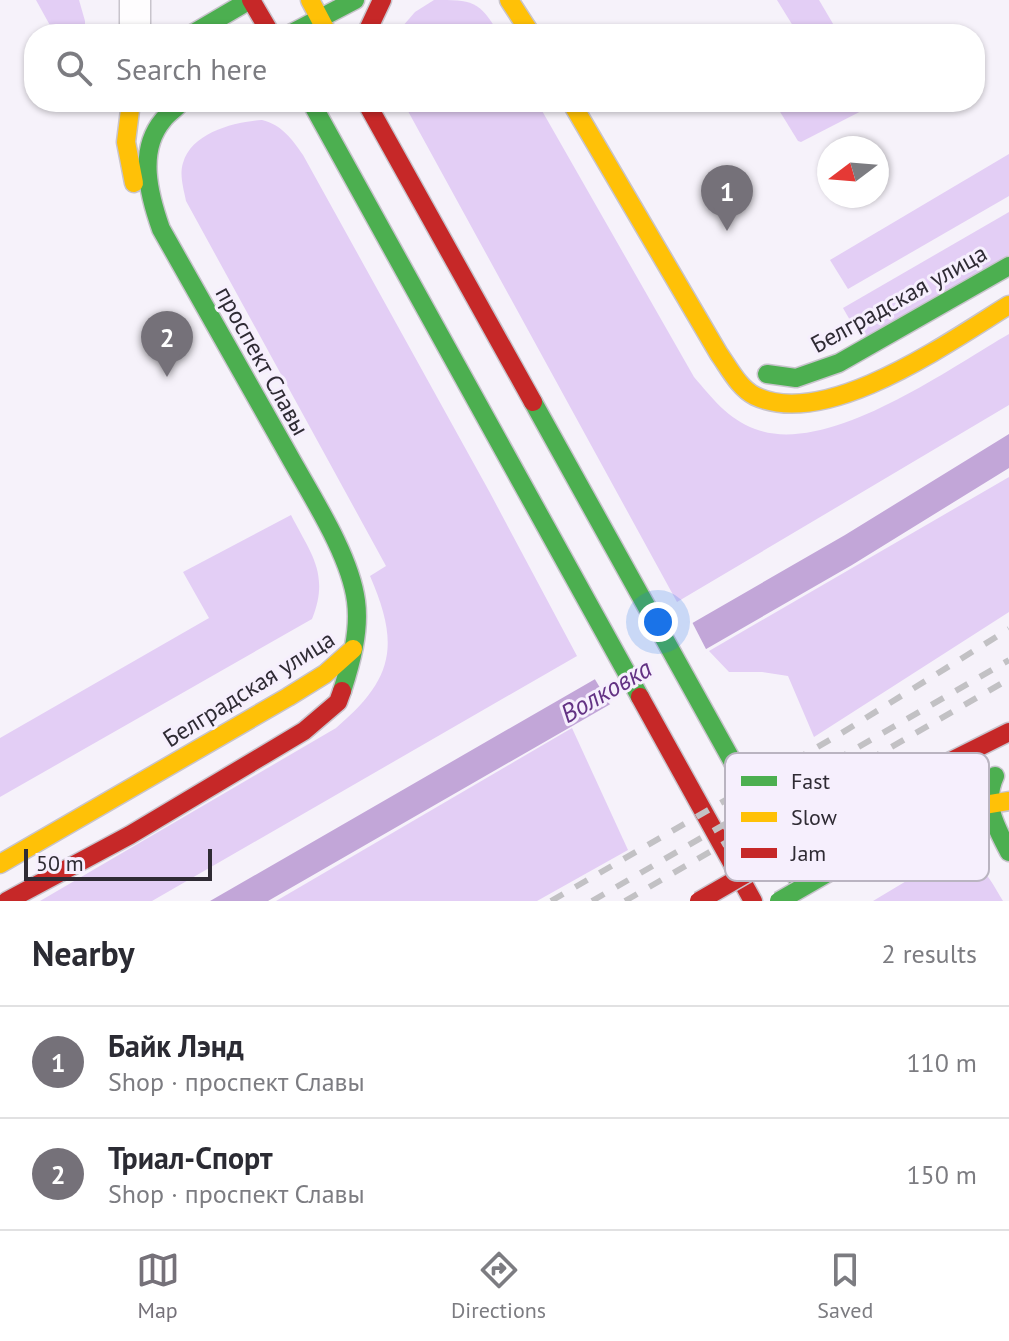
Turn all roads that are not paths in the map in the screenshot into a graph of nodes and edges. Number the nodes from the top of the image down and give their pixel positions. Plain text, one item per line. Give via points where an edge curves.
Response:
1 (135, 0) edge
2 (250, 0) edge
3 (310, 0) edge
4 (355, 0) edge
5 (382, 0) edge
6 (509, 0) edge
7 (208, 1) edge
8 (209, 23) joint
9 (135, 24) edge
10 (265, 24) edge
11 (323, 24) edge
12 (326, 24) edge
13 (371, 24) edge
14 (525, 24) edge
15 (128, 112) edge
16 (176, 112) edge
17 (313, 112) edge
18 (372, 112) edge
19 (577, 112) edge
20 (161, 229) junction
21 (1009, 266) edge
22 (1009, 305) edge
23 (719, 354) junction
24 (353, 649) junction
25 (1009, 732) edge
26 (728, 753) edge
27 (967, 753) edge
28 (1009, 764) edge
29 (1009, 801) edge
30 (989, 804) junction
31 (725, 850) edge
32 (1009, 852) edge
33 (0, 864) edge
34 (734, 881) edge
35 (742, 881) edge
36 (798, 881) edge
37 (814, 881) edge
38 (7, 901) edge
39 (699, 901) edge
40 (753, 901) edge
41 (779, 901) edge
42 (809, 901) edge

1 - 9 street
2 - 8 street
2 - 10 street
3 - 11 street
4 - 12 street
5 - 13 street
6 - 14 street
7 - 8 street
15 - 20 street via 125,147 135,187
16 - 20 street, проспект Славы via 163,120 149,147 148,191
17 - 31 street
18 - 26 street
19 - 23 street
20 - 24 street, проспект Славы via 342,554 356,601
21 - 23 street, Белградская улица via 819,372 796,378 772,375
22 - 23 street via 867,387 810,403 779,404 756,396
24 - 33 street, Белградская улица via 288,697
24 - 38 street, Белградская улица via 338,702 304,731
25 - 27 street, bridge
28 - 30 street via 991,782
29 - 30 street
30 - 32 street
34 - 39 street, bridge
35 - 40 street
36 - 42 street
37 - 41 street, bridge

